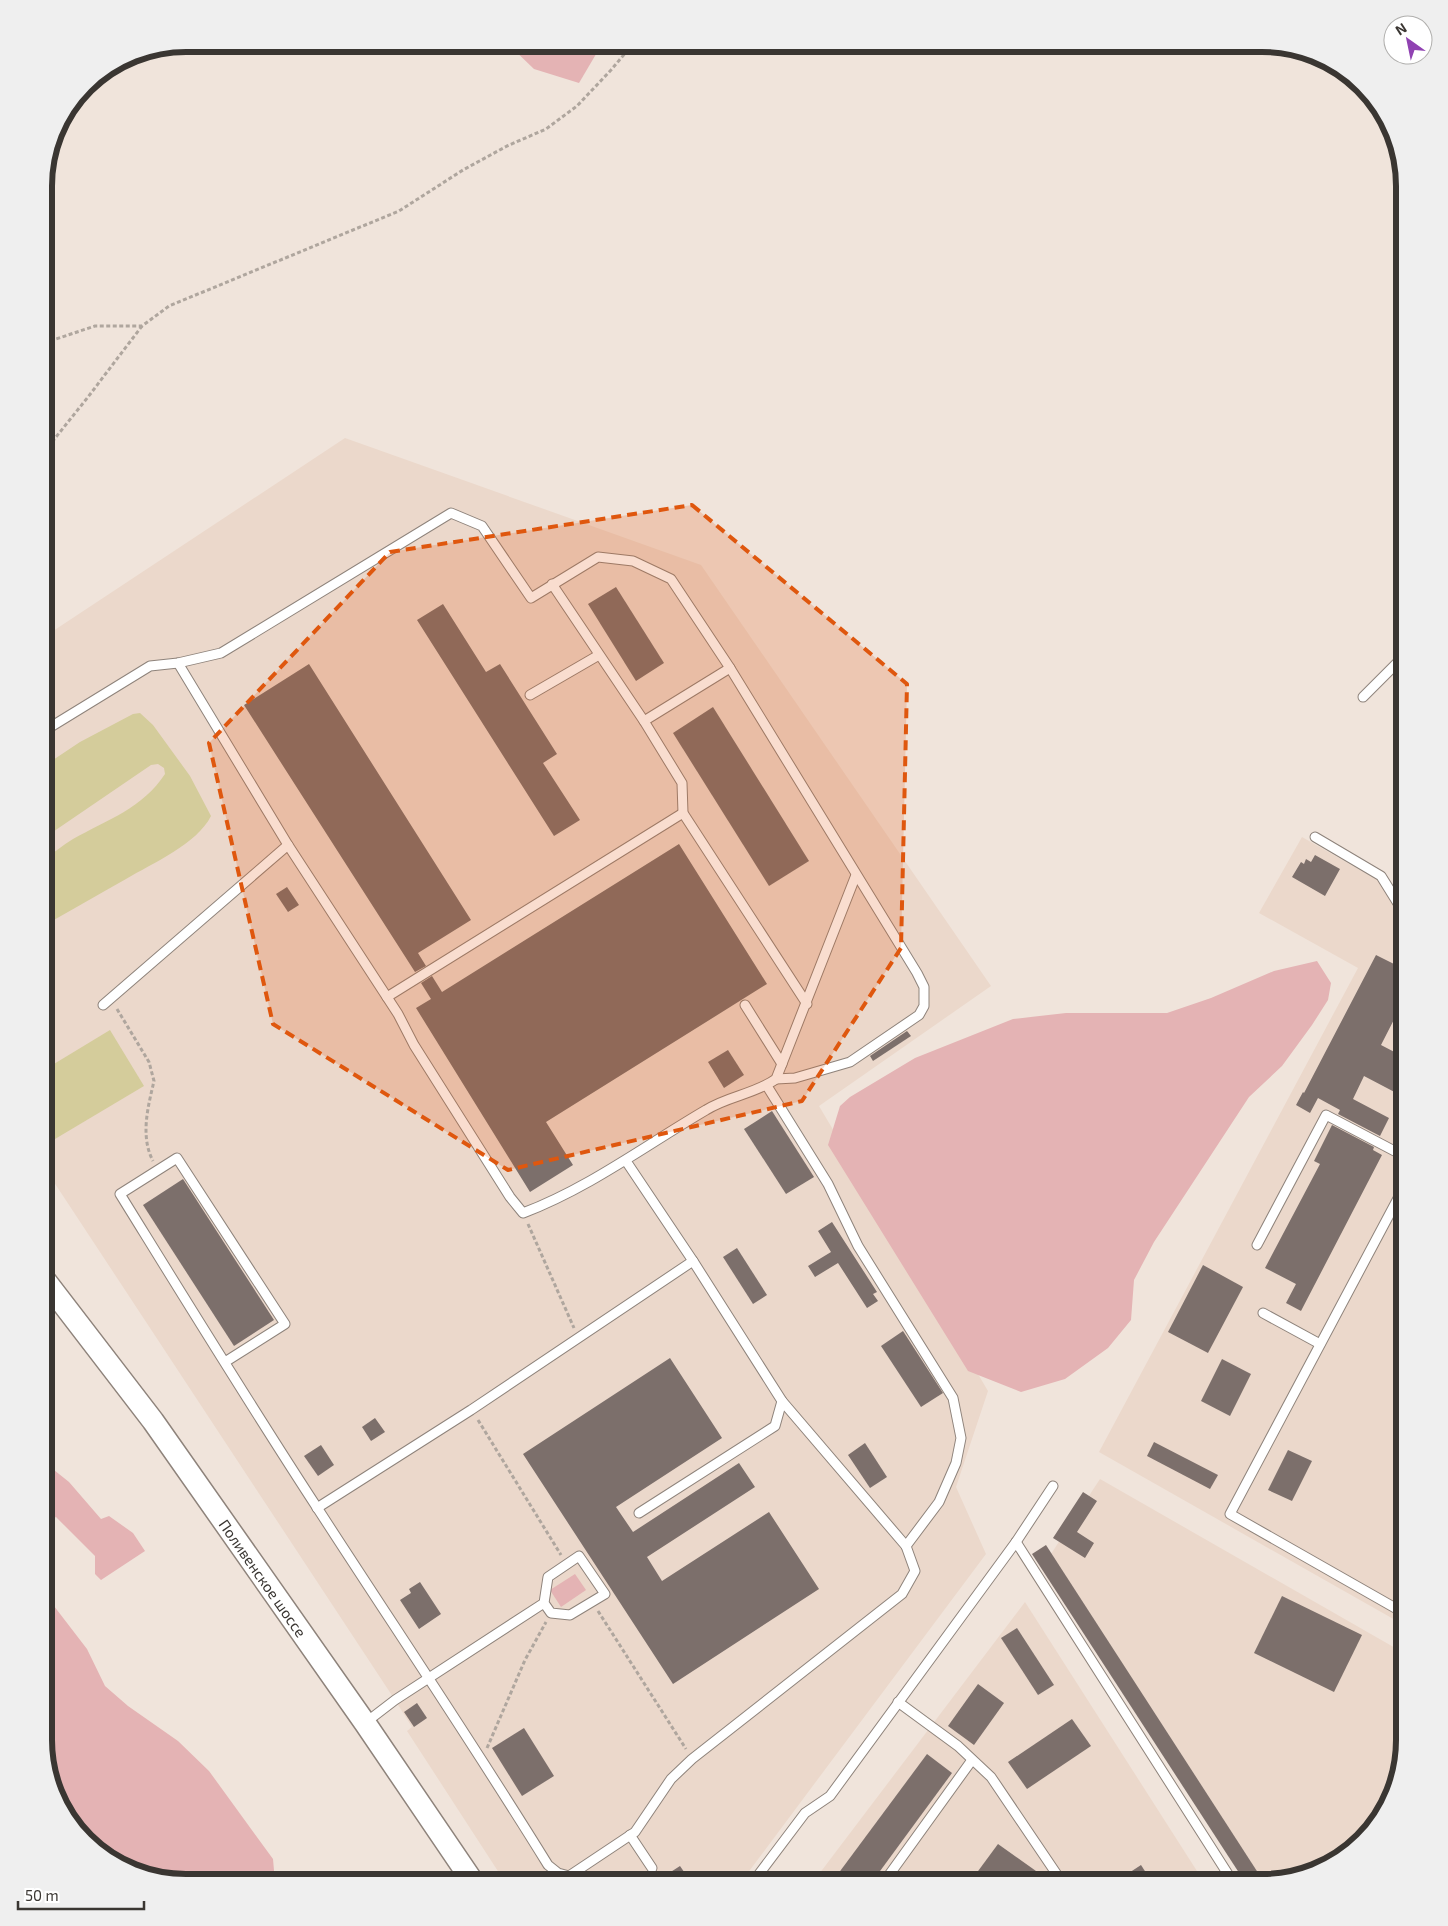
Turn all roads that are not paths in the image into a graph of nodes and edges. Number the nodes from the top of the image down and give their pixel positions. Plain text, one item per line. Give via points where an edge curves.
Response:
1 (552, 584) junction
2 (599, 655) junction
3 (178, 663) junction
4 (1396, 664) edge
5 (730, 668) junction
6 (530, 695) dead end
7 (1364, 697) dead end
8 (644, 721) junction
9 (53, 726) edge
10 (683, 813) junction
11 (1315, 837) dead end
12 (288, 845) junction
13 (856, 876) junction
14 (1396, 900) edge
15 (387, 997) junction
16 (106, 1002) road end
17 (807, 1004) junction
18 (745, 1005) dead end
19 (782, 1064) junction
20 (776, 1079) junction
21 (767, 1086) junction
22 (1396, 1152) edge
23 (626, 1161) junction
24 (1396, 1202) edge
25 (1257, 1245) dead end
26 (693, 1261) junction
27 (52, 1291) edge
28 (1263, 1313) dead end
29 (1320, 1344) junction
30 (225, 1362) junction
31 (782, 1401) junction
32 (1054, 1486) dead end
33 (317, 1508) junction
34 (639, 1512) dead end
35 (1016, 1542) junction
36 (906, 1546) junction
37 (544, 1603) junction
38 (1396, 1608) edge
39 (430, 1677) junction
40 (898, 1702) junction
41 (365, 1723) junction
42 (972, 1760) junction
43 (630, 1835) junction
44 (652, 1868) dead end
45 (468, 1874) edge
46 (562, 1874) edge
47 (572, 1874) edge
48 (759, 1874) edge
49 (890, 1874) edge
50 (1057, 1874) edge
51 (1228, 1874) edge

1 - 2 lane
1 - 3 lane via 531,598 482,526 452,513 221,653
1 - 5 lane via 598,557 633,561 671,579
2 - 6 lane
2 - 8 lane
3 - 9 lane via 150,666
3 - 12 lane
4 - 7 lane
5 - 8 lane
5 - 13 lane
8 - 10 lane via 682,782
10 - 15 lane
10 - 17 lane
11 - 14 lane via 1381,876
12 - 15 lane
12 - 16 lane
13 - 17 lane
13 - 20 lane via 924,987 924,1006 918,1015 850,1062 795,1078
15 - 23 lane via 419,1053 523,1213
17 - 19 lane
18 - 19 lane
19 - 20 lane
20 - 21 lane
21 - 23 lane via 708,1108
21 - 36 lane via 828,1184 858,1246 953,1398 961,1438 956,1463 939,1502
22 - 25 lane via 1326,1116
23 - 26 lane
24 - 29 lane
26 - 31 lane
26 - 33 lane via 472,1410
27 - 41 street, Поливенское шоссе via 153,1422
28 - 29 lane
29 - 38 lane via 1230,1514
30 - 30 lane via 120,1194 177,1158 284,1324
30 - 33 lane
31 - 34 lane via 775,1426
31 - 36 lane
32 - 35 lane
33 - 39 lane
35 - 40 lane
35 - 51 lane
36 - 43 lane via 915,1571 902,1594 692,1759 671,1779
37 - 37 lane via 548,1577 579,1556 605,1594 570,1615 551,1612
37 - 39 lane
39 - 41 lane
39 - 46 lane via 548,1865
40 - 42 lane
40 - 48 lane via 830,1796 804,1813
41 - 45 street, Поливенское шоссе
42 - 49 lane
42 - 50 lane via 991,1777
43 - 44 lane
43 - 47 lane

